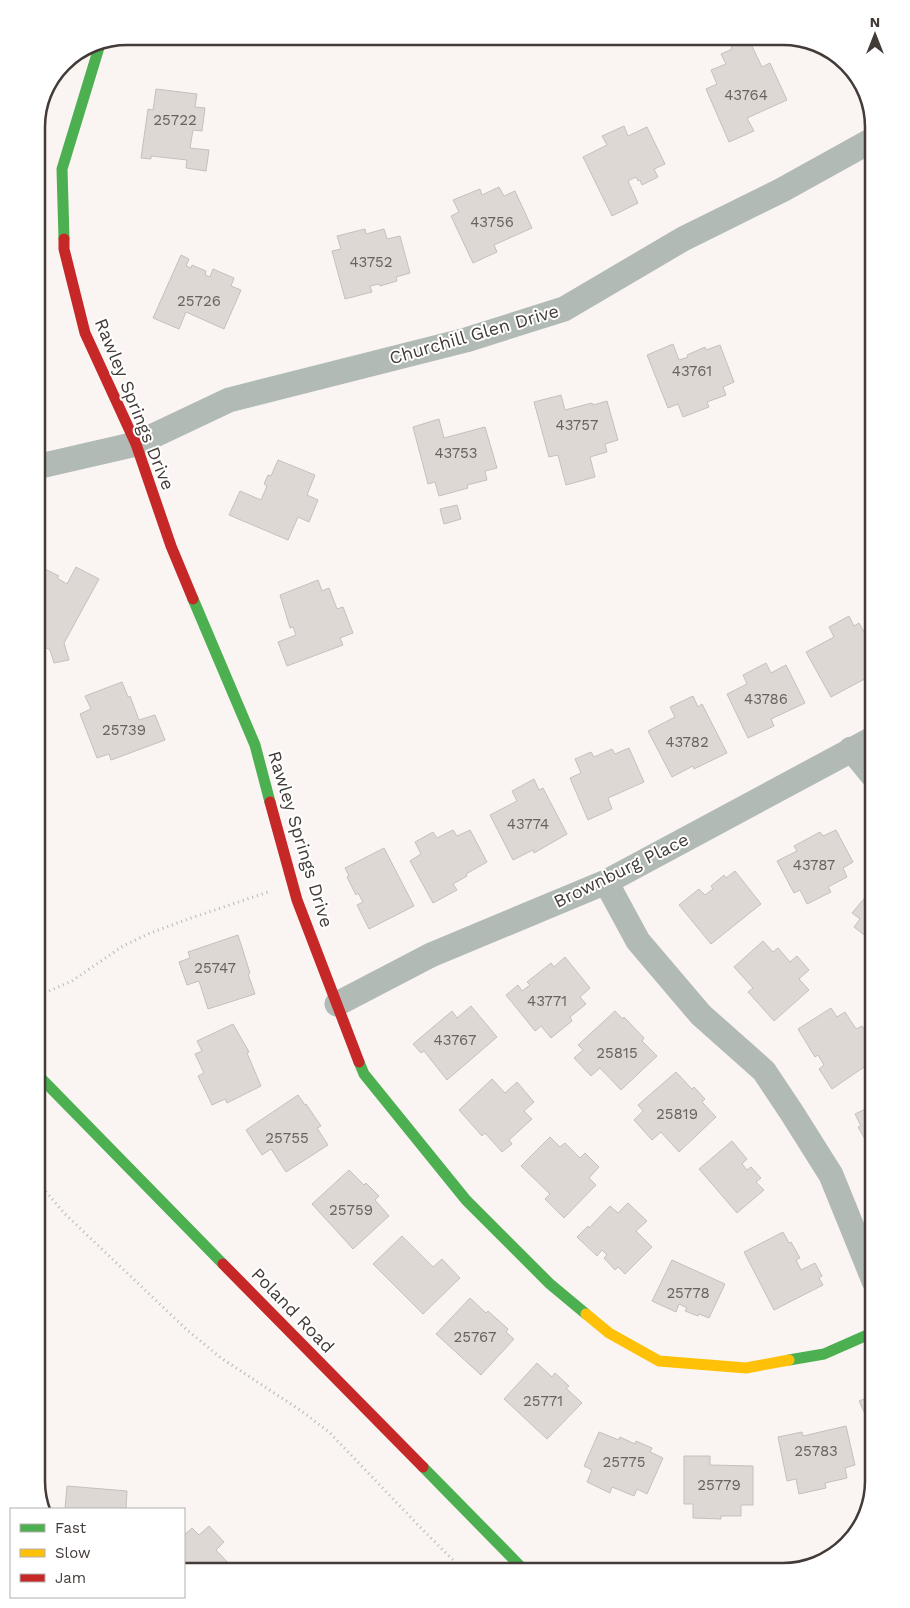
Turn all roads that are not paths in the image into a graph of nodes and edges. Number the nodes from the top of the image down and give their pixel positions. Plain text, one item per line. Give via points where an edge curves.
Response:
1 (98, 50) edge
2 (865, 144) edge
3 (136, 444) junction
4 (45, 465) edge
5 (865, 742) edge
6 (852, 749) junction
7 (865, 766) edge
8 (606, 882) junction
9 (337, 1004) junction
10 (45, 1082) edge
11 (865, 1259) edge
12 (865, 1336) edge
13 (517, 1563) edge

1 - 3 street, Rawley Springs Drive via 62,169 64,250 85,333
2 - 3 street, Churchill Glen Drive via 683,239 564,309 466,340 229,400
3 - 4 street, Churchill Glen Drive
3 - 9 street, Rawley Springs Drive via 171,546 255,746 297,900
5 - 6 street, Brownburg Place
6 - 7 street
6 - 8 street, Brownburg Place
8 - 9 street, Brownburg Place via 430,955
8 - 11 street via 638,941 701,1015 764,1071 831,1175
9 - 12 street, Rawley Springs Drive via 364,1074 466,1200 550,1284 610,1333 658,1361 746,1368 824,1354
10 - 13 street, Poland Road

